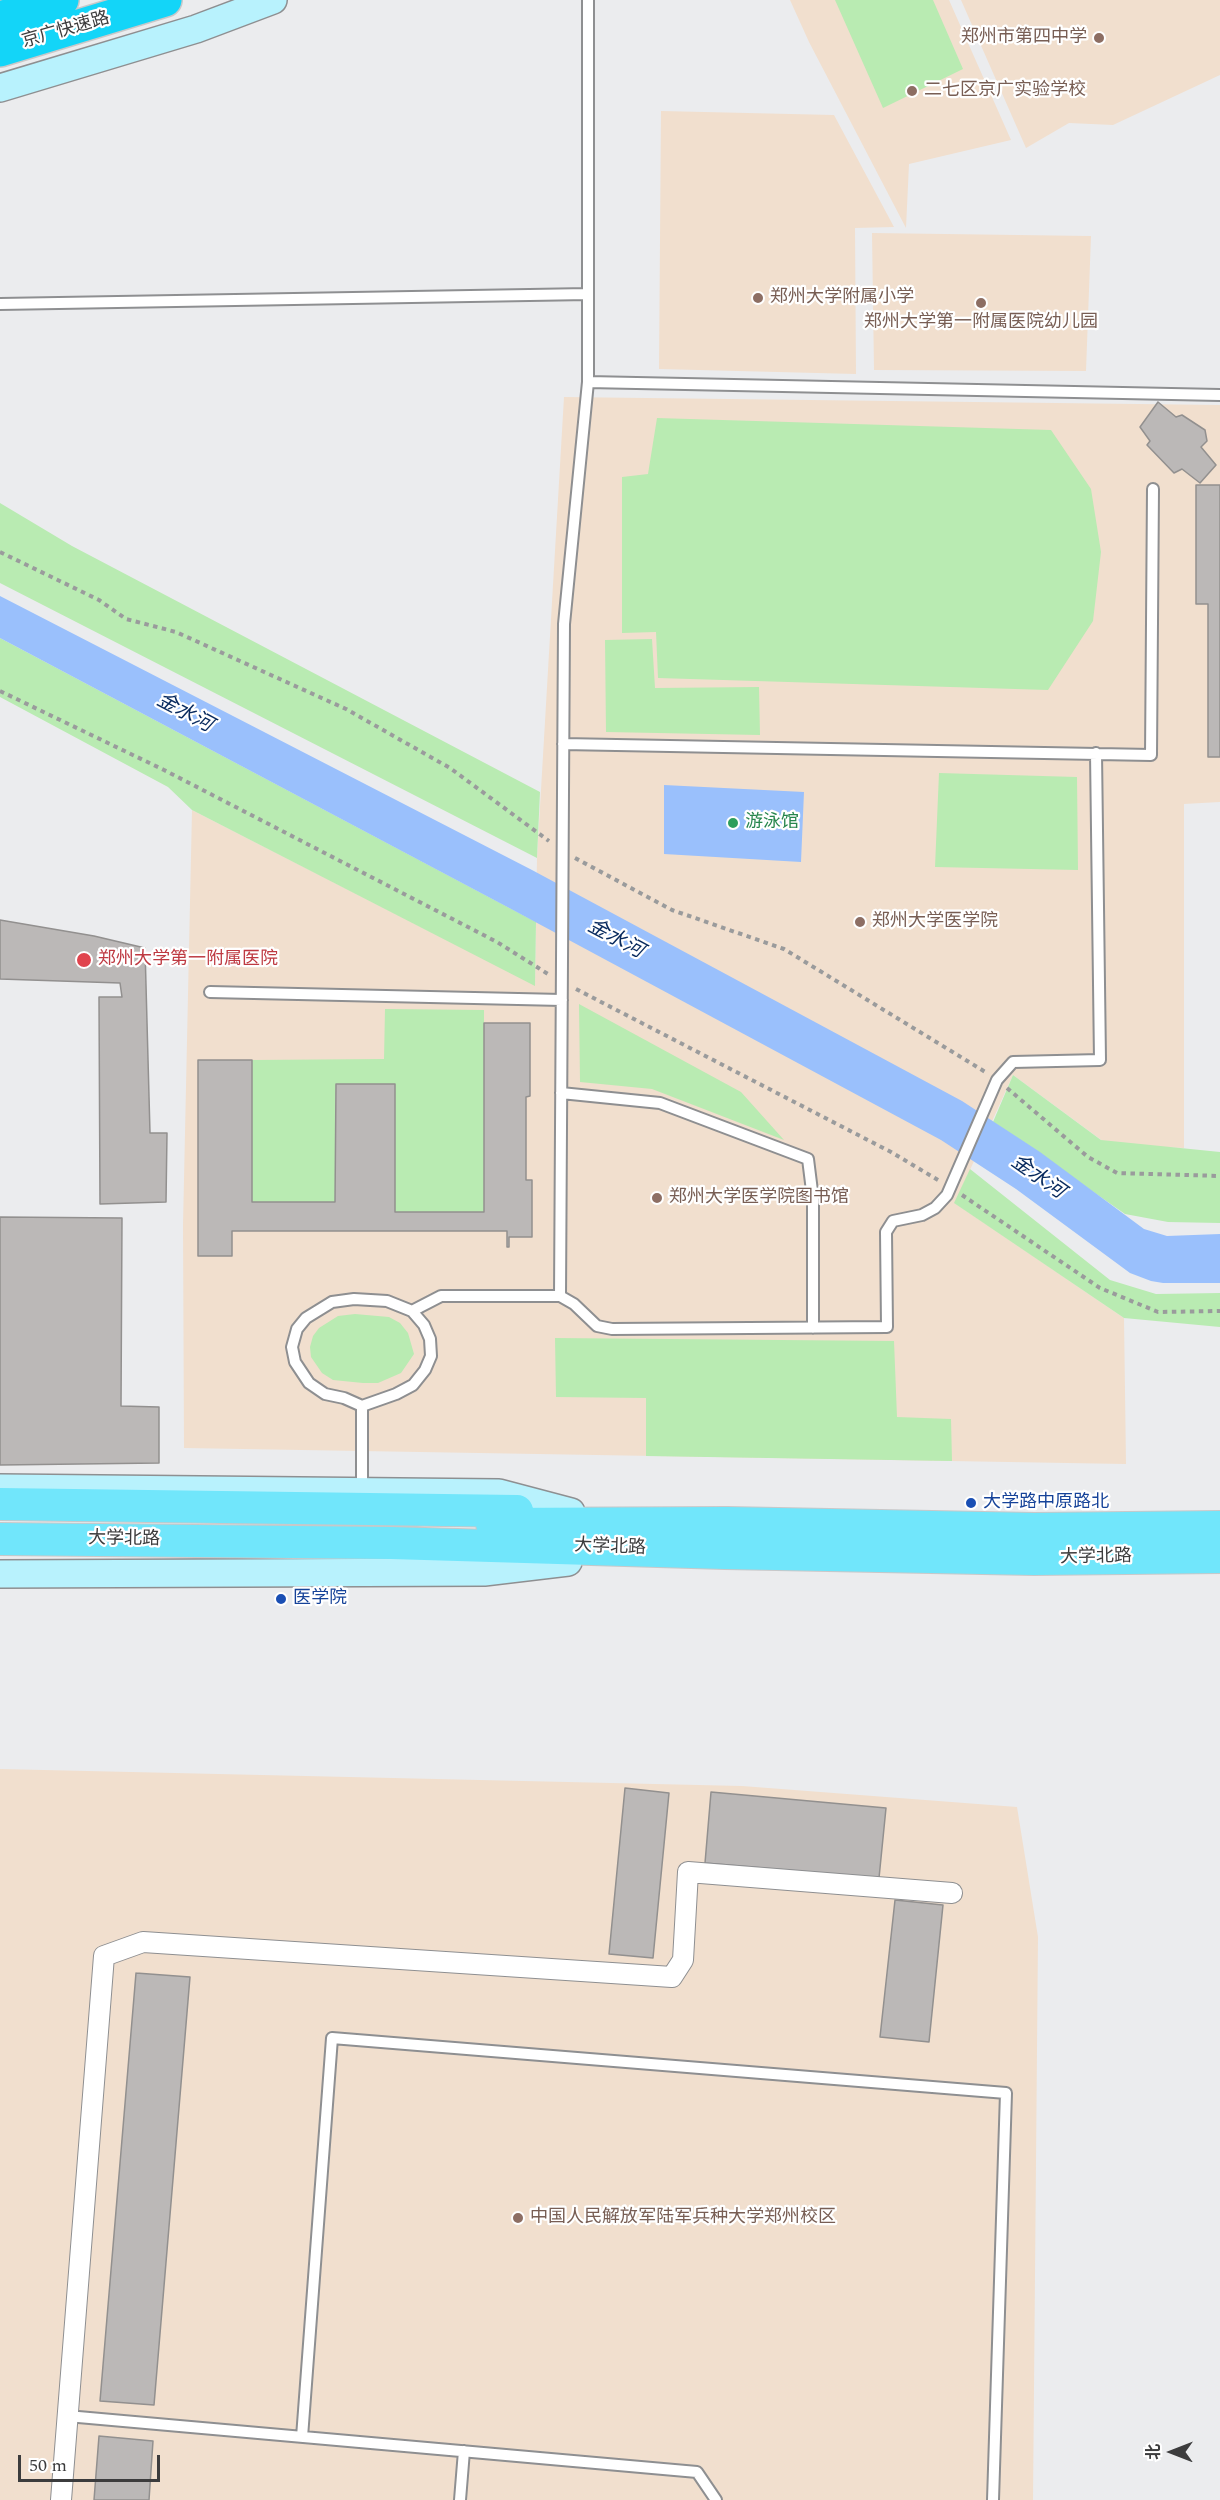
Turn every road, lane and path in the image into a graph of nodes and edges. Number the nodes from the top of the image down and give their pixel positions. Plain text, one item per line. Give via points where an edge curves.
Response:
1 (62, 0) edge
2 (165, 0) edge
3 (273, 0) edge
4 (588, 0) edge
5 (0, 18) edge
6 (52, 34) junction
7 (0, 50) edge
8 (0, 62) edge
9 (0, 88) edge
10 (588, 294) junction
11 (0, 304) edge
12 (588, 382) junction
13 (1220, 395) edge
14 (1153, 489) dead end
15 (0, 552) edge
16 (0, 691) edge
17 (563, 744) junction
18 (1096, 753) junction
19 (562, 851) junction
20 (562, 982) junction
21 (210, 992) dead end
22 (562, 1000) junction
23 (997, 1080) junction
24 (561, 1093) junction
25 (1220, 1176) edge
26 (950, 1188) junction
27 (560, 1296) junction
28 (412, 1311) junction
29 (1220, 1311) edge
30 (813, 1328) junction
31 (362, 1406) junction
32 (0, 1488) edge
33 (362, 1492) junction
34 (0, 1504) edge
35 (571, 1512) junction
36 (0, 1520) edge
37 (1220, 1527) edge
38 (391, 1533) junction
39 (726, 1538) junction
40 (0, 1539) edge
41 (0, 1555) edge
42 (1220, 1557) edge
43 (568, 1562) junction
44 (0, 1574) edge
45 (952, 1893) dead end
46 (67, 2416) junction
47 (302, 2437) junction
48 (464, 2451) junction
49 (61, 2500) edge
50 (460, 2500) edge
51 (716, 2500) edge
52 (993, 2500) edge

1 - 5 highway, 京广快速路
2 - 6 highway, 京广快速路
3 - 9 street via 196,29
4 - 10 lane
6 - 7 highway, 京广快速路
6 - 8 highway
10 - 11 lane
10 - 12 lane
12 - 13 lane
12 - 17 lane via 564,624
14 - 18 lane via 1151,755
15 - 19 path via 99,600 126,619 176,632 346,709 450,768
16 - 20 path via 164,770 424,904
17 - 18 lane
17 - 19 lane
18 - 23 lane via 1100,1060 1013,1062
19 - 20 lane
19 - 23 path via 672,910 784,949
20 - 22 lane
20 - 26 path via 891,1152
21 - 22 lane
22 - 24 lane
23 - 25 path via 1088,1157 1117,1173
23 - 26 lane
24 - 27 lane
24 - 30 lane via 660,1103 808,1159 813,1199
26 - 29 path via 1100,1288 1158,1312
26 - 30 lane via 935,1208 893,1221 886,1232 887,1327
27 - 28 lane via 441,1296
27 - 30 lane via 597,1326 612,1329
28 - 31 lane via 429,1339 431,1356 425,1371 396,1394
28 - 31 lane via 374,1299 332,1302 306,1318 297,1329 292,1347 295,1362 309,1383 325,1394
31 - 33 lane
32 - 33 street
33 - 35 street via 499,1493
34 - 35 main road
35 - 39 main road
36 - 38 main road, 大学北路
37 - 39 main road, 大学北路
38 - 39 main road, 大学北路
38 - 40 main road, 大学北路
39 - 42 main road, 大学北路 via 1034,1559
39 - 43 main road
41 - 43 main road
43 - 44 street via 484,1572
45 - 46 street via 688,1872 683,1960 672,1977 143,1942 104,1956
46 - 47 lane
46 - 49 street
47 - 48 lane
47 - 52 lane via 332,2038 1006,2093
48 - 50 lane
48 - 51 lane via 698,2472

